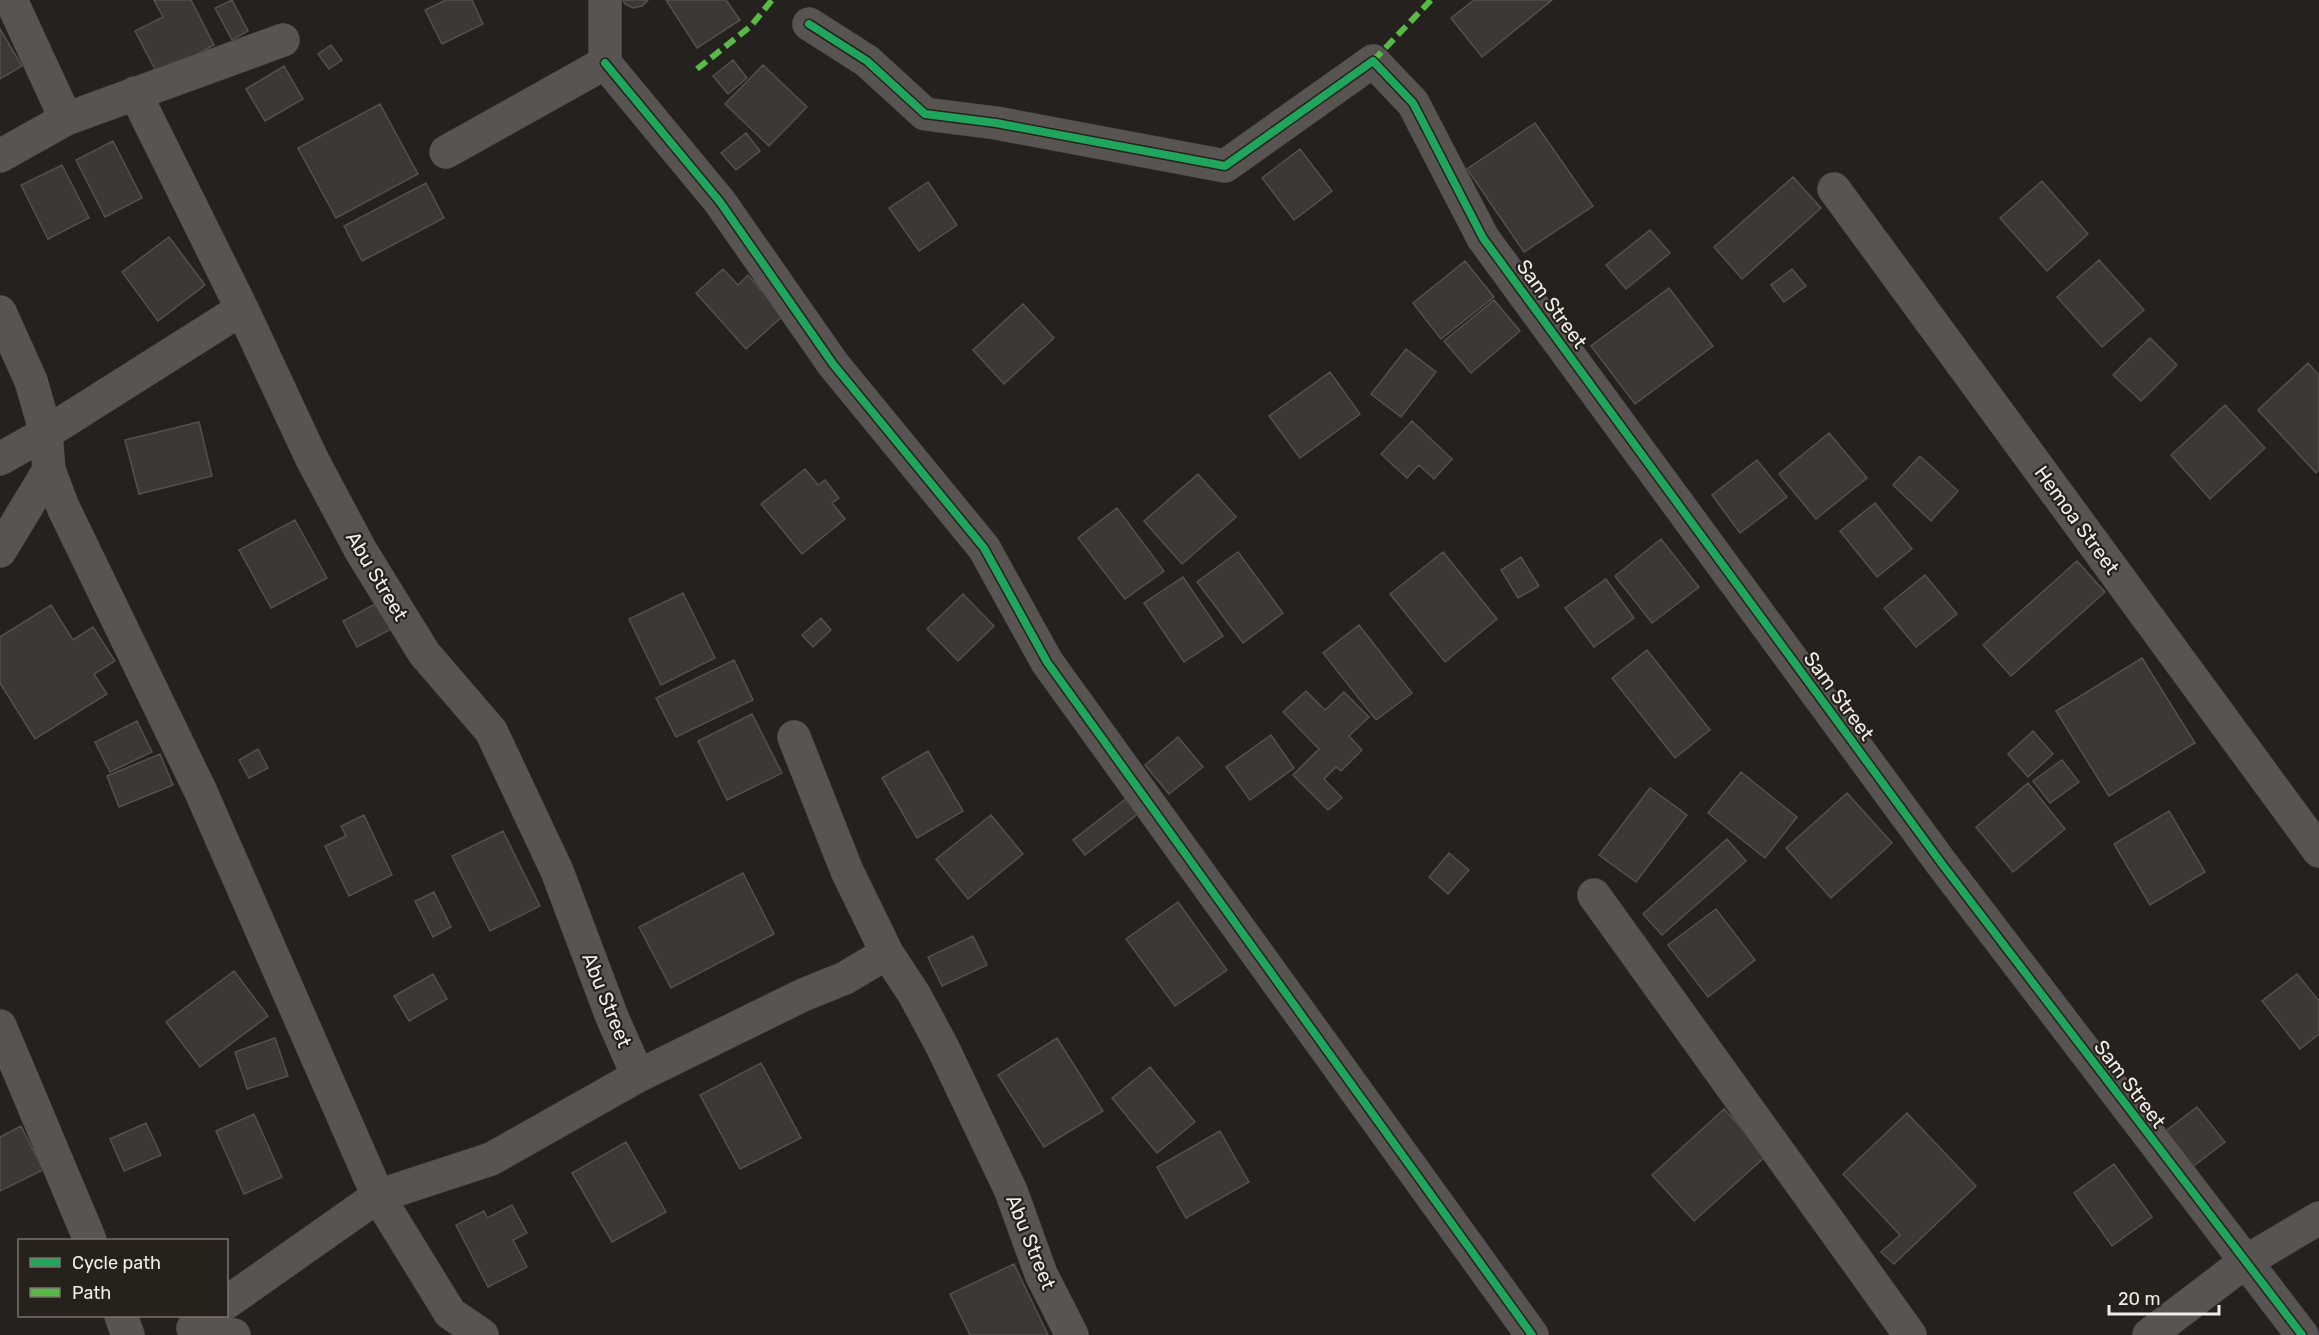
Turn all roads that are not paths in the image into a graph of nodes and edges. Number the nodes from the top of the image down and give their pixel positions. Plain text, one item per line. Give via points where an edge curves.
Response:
1 (11, 0) edge
2 (605, 0) edge
3 (809, 24) dead end
4 (282, 40) dead end
5 (605, 63) junction
6 (135, 93) junction
7 (66, 119) junction
8 (446, 152) dead end
9 (0, 156) edge
10 (1834, 189) dead end
11 (242, 309) junction
12 (0, 312) edge
13 (46, 433) junction
14 (0, 459) edge
15 (49, 470) junction
16 (0, 551) edge
17 (794, 737) dead end
18 (2319, 851) edge
19 (1594, 896) dead end
20 (887, 953) junction
21 (0, 1026) edge
22 (638, 1076) junction
23 (378, 1196) junction
24 (2319, 1218) edge
25 (90, 1239) edge
26 (2245, 1262) junction
27 (228, 1302) edge
28 (121, 1317) edge
29 (192, 1326) edge
30 (128, 1335) edge
31 (234, 1335) edge
32 (482, 1335) edge
33 (1072, 1335) edge
34 (1532, 1335) edge
35 (1910, 1335) edge
36 (2149, 1335) edge
37 (2302, 1335) edge

1 - 7 street
2 - 5 street
3 - 26 street, Sam Street via 867,61 925,114 996,123 1225,166 1373,61 1413,103 1483,238 1942,864
4 - 6 street
5 - 8 street
5 - 34 street via 720,202 833,364 984,548 1047,662
6 - 7 street
6 - 11 street, Abu Street
7 - 9 street
10 - 18 street, Hemoa Street
11 - 13 street
11 - 22 street, Abu Street via 312,459 361,551 424,653 491,731 557,871
12 - 13 street via 31,381
13 - 14 street
13 - 15 street
15 - 16 street
15 - 23 street via 63,507 201,792
17 - 20 street, Abu Street via 847,872
19 - 35 street
20 - 22 street via 845,978 803,994
20 - 33 street, Abu Street via 948,1059 1011,1191 1041,1274
21 - 25 street
22 - 23 street via 491,1159
23 - 27 street
23 - 32 street via 450,1313
24 - 26 street
26 - 36 street
26 - 37 street, Sam Street
28 - 30 street
29 - 31 street

